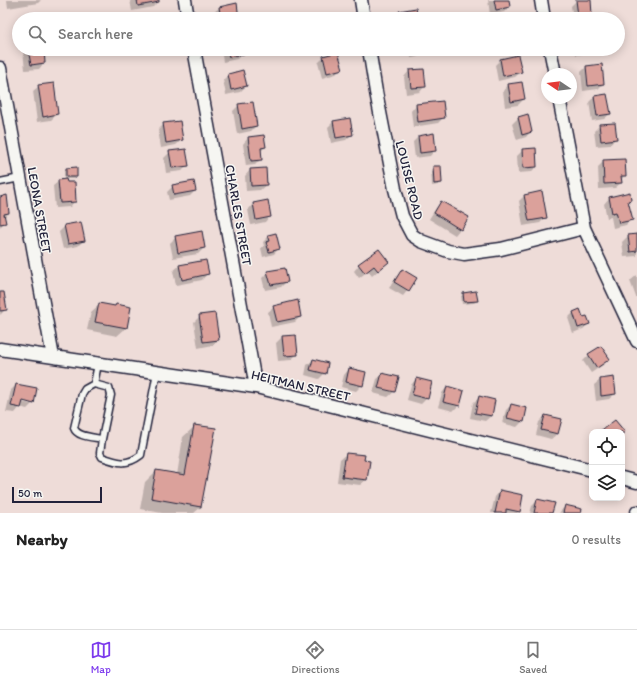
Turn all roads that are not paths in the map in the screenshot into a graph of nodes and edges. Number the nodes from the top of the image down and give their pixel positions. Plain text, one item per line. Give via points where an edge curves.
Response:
1 (185, 0) edge
2 (361, 0) edge
3 (541, 0) edge
4 (187, 12) edge
5 (363, 12) edge
6 (543, 12) edge
7 (195, 56) edge
8 (370, 56) edge
9 (551, 56) edge
10 (0, 68) edge
11 (553, 68) edge
12 (560, 104) edge
13 (20, 178) junction
14 (0, 182) edge
15 (584, 228) junction
16 (637, 341) edge
17 (0, 349) edge
18 (53, 357) junction
19 (98, 364) junction
20 (157, 372) junction
21 (94, 384) junction
22 (256, 387) junction
23 (102, 439) junction
24 (589, 469) edge
25 (625, 479) edge
26 (637, 482) edge

1 - 4 street
2 - 5 street
3 - 6 street
7 - 22 street, CHARLES STREET
8 - 15 street, LOUISE ROAD via 395,189 402,216 412,235 448,251 464,254 502,249
9 - 11 street
10 - 13 street, LEONA STREET
12 - 15 street
13 - 14 lane
13 - 18 street, LEONA STREET
15 - 16 street
17 - 18 street, HEITMAN STREET
18 - 19 street, HEITMAN STREET
19 - 20 street, HEITMAN STREET
19 - 21 lane
20 - 22 street, HEITMAN STREET
20 - 23 lane via 141,455 126,463 102,457
21 - 23 lane via 109,388 111,395
21 - 23 lane via 82,394 74,428 79,434
22 - 24 street, HEITMAN STREET
25 - 26 street

